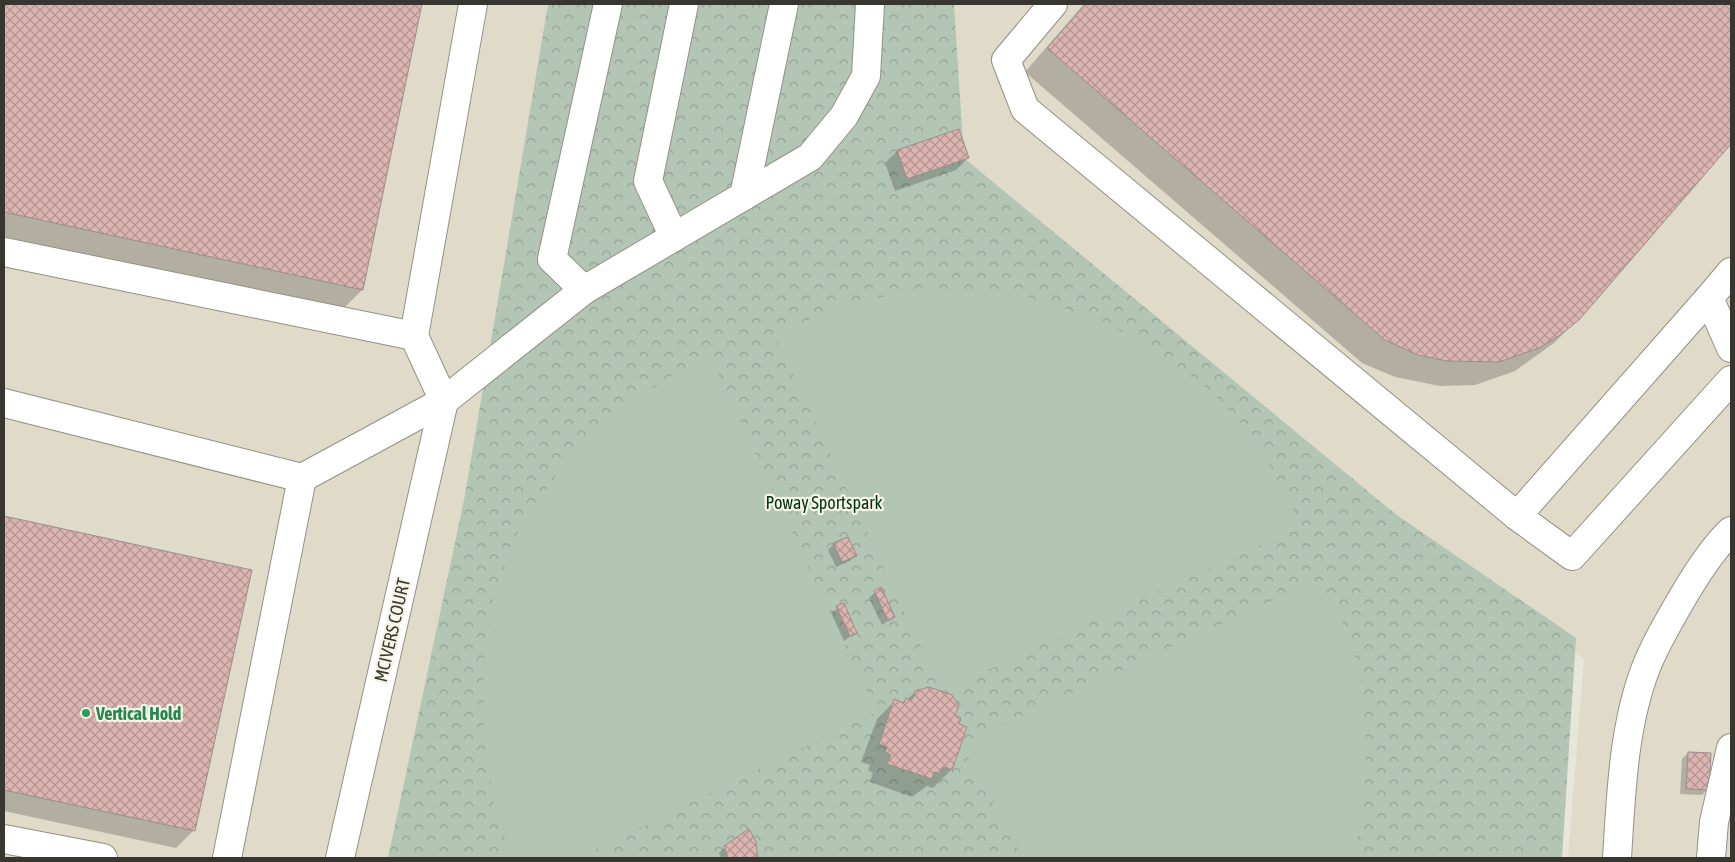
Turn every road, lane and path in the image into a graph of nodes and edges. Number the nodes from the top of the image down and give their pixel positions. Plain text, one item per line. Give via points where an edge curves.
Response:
1 (473, 4) edge
2 (608, 4) edge
3 (684, 4) edge
4 (784, 4) edge
5 (870, 4) edge
6 (1053, 4) edge
7 (744, 196) junction
8 (674, 237) junction
9 (4, 252) edge
10 (1731, 272) edge
11 (584, 290) junction
12 (1709, 298) junction
13 (414, 336) junction
14 (1731, 348) edge
15 (1731, 380) edge
16 (444, 401) junction
17 (4, 403) edge
18 (302, 478) junction
19 (1517, 516) junction
20 (1731, 531) edge
21 (1731, 748) edge
22 (4, 839) edge
23 (102, 858) edge
24 (227, 858) edge
25 (340, 858) edge
26 (1617, 858) edge
27 (1711, 858) edge

1 - 13 street
2 - 11 street via 552,259
3 - 8 street via 648,181
4 - 7 street
5 - 7 street via 866,76 844,116 810,157
6 - 19 street via 1006,60 1026,108
7 - 8 street
8 - 11 street
9 - 13 street
10 - 12 street
11 - 16 street
12 - 14 street
12 - 19 street
13 - 16 street
15 - 19 street via 1572,556
16 - 18 street
16 - 25 street, MCIVERS COURT
17 - 18 street
18 - 24 street
20 - 26 street via 1696,574 1645,670 1632,718 1622,779
21 - 27 street via 1714,822
22 - 23 street

